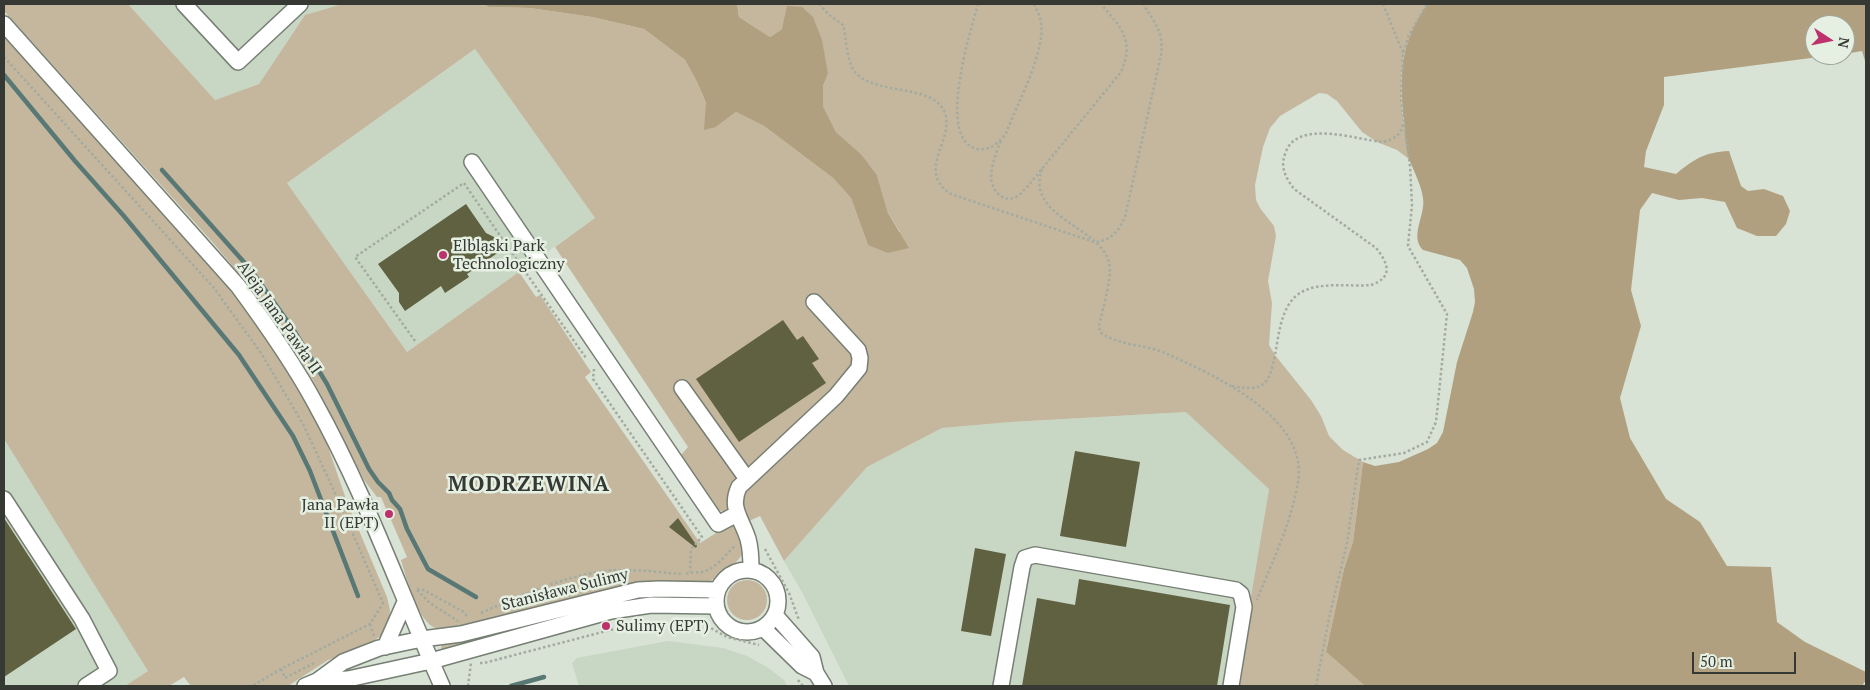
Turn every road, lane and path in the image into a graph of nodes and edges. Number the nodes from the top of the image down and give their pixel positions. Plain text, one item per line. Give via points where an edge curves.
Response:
1 (184, 4) edge
2 (300, 4) edge
3 (819, 4) edge
4 (978, 4) edge
5 (1034, 4) edge
6 (1101, 4) edge
7 (1143, 4) edge
8 (1383, 4) edge
9 (1428, 4) edge
10 (4, 24) edge
11 (1403, 55) junction
12 (4, 56) edge
13 (1404, 120) junction
14 (1001, 140) junction
15 (472, 162) dead end
16 (1042, 169) junction
17 (1094, 242) junction
18 (814, 302) dead end
19 (415, 341) dead end
20 (1229, 385) junction
21 (682, 388) dead end
22 (747, 479) junction
23 (4, 499) edge
24 (737, 514) junction
25 (750, 570) junction
26 (690, 572) dead end
27 (686, 574) dead end
28 (417, 589) joint
29 (718, 590) junction
30 (405, 602) junction
31 (1256, 602) dead end
32 (716, 606) junction
33 (477, 615) dead end
34 (775, 615) junction
35 (692, 618) dead end
36 (640, 622) dead end
37 (763, 628) junction
38 (422, 639) junction
39 (385, 647) junction
40 (762, 647) dead end
41 (431, 661) junction
42 (816, 673) junction
43 (797, 680) dead end
44 (311, 683) edge
45 (86, 686) edge
46 (252, 686) edge
47 (442, 686) edge
48 (468, 686) edge
49 (803, 686) edge
50 (824, 686) edge
51 (1001, 686) edge
52 (1231, 686) edge
53 (1316, 686) edge

1 - 2 street via 238,62
3 - 17 path via 843,25 856,74 873,83 928,97 943,109 947,123 935,164 944,189
4 - 14 path via 959,82 959,132 964,142 978,150
5 - 14 path via 1041,22 1040,38 1030,75
6 - 16 path via 1125,36 1125,64 1116,80
7 - 17 path via 1159,30 1161,55 1125,217 1111,238
8 - 11 path
9 - 11 path via 1408,37
10 - 30 street, Aleja Jana Pawła II via 226,271 269,328 297,370 332,436
11 - 13 path via 1401,97
12 - 46 path via 214,288 262,353 303,424 383,603 370,624
13 - 20 path via 1398,135 1383,142 1314,133 1290,143 1283,168 1294,189 1376,248 1384,258 1386,271 1384,278 1371,285 1318,286 1293,297 1285,311 1268,380 1254,388
13 - 53 path via 1412,205 1408,246 1447,314 1436,422 1427,442 1404,453 1359,460 1347,544
14 - 16 path via 991,176 992,186 999,196 1014,198
15 - 24 street via 718,524
16 - 17 path via 1039,184 1046,202 1054,212
17 - 20 path via 1110,264 1100,332 1158,350
18 - 22 street via 858,350 859,368 836,396
19 - 26 path via 356,257 464,183 594,370 593,379 702,537 691,548
20 - 31 path via 1264,410 1281,428 1292,444 1299,469 1277,554
21 - 22 street
22 - 24 street via 735,496
23 - 45 street via 82,619 109,671
24 - 25 street via 748,539
25 - 29 street via 731,575
25 - 34 street via 771,581 778,603
27 - 33 path via 605,571 538,588
28 - 28 path via 464,612 469,619 459,622 430,603
29 - 32 street
29 - 38 street, Stanisława Sulimy via 638,590 461,634
30 - 38 street, Aleja Jana Pawła II
30 - 39 street
32 - 37 street via 722,620 734,630 754,632
32 - 41 street, Stanisława Sulimy via 651,605 611,611
34 - 37 street
34 - 42 street via 812,657
35 - 40 path via 740,642
36 - 48 path via 484,664 471,662
37 - 42 street via 802,666
38 - 39 street, Stanisława Sulimy
38 - 41 street, Aleja Jana Pawła II
39 - 44 street, Stanisława Sulimy via 343,662
41 - 44 street, Stanisława Sulimy via 348,679
41 - 47 street, Aleja Jana Pawła II
42 - 50 street
43 - 49 path
51 - 52 street via 1022,567 1025,558 1035,555 1236,590 1241,594 1244,607

